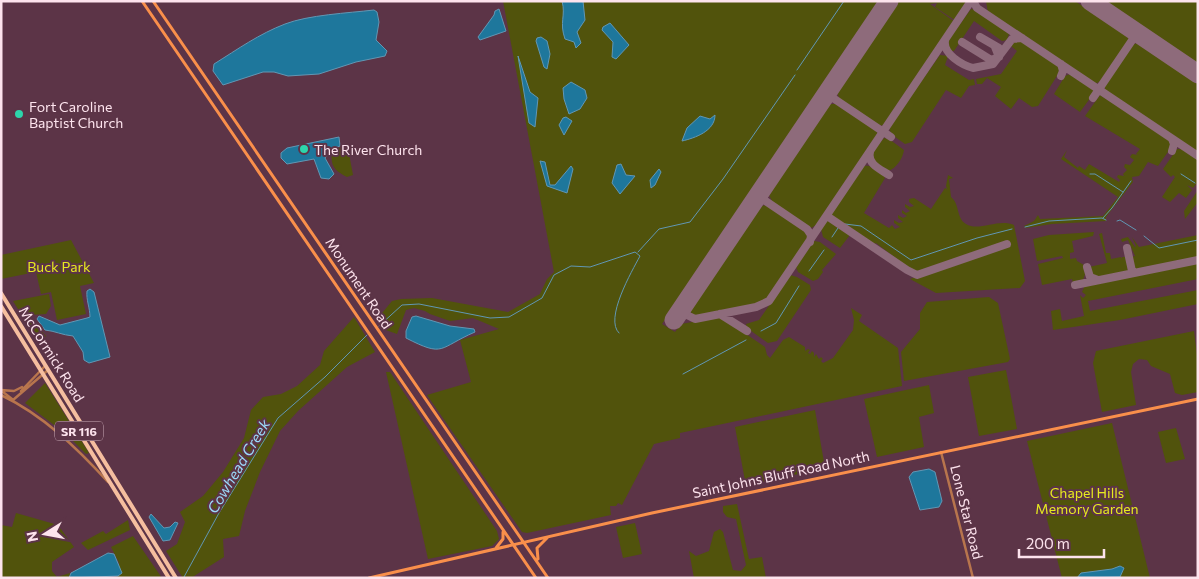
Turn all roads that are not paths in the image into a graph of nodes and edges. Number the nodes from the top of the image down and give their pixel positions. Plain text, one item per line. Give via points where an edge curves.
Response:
1 (142, 1) edge
2 (153, 1) edge
3 (1, 293) edge
4 (2, 307) edge
5 (14, 315) junction
6 (47, 368) junction
7 (42, 371) junction
8 (24, 387) junction
9 (1, 390) edge
10 (19, 394) junction
11 (1, 395) edge
12 (424, 398) junction
13 (1198, 399) edge
14 (13, 400) junction
15 (417, 403) junction
16 (941, 452) junction
17 (96, 459) junction
18 (114, 478) junction
19 (114, 489) junction
20 (502, 528) junction
21 (549, 536) junction
22 (524, 542) junction
23 (514, 545) junction
24 (495, 549) junction
25 (540, 565) junction
26 (169, 578) edge
27 (176, 578) edge
28 (370, 578) edge
29 (536, 578) edge
30 (548, 578) edge
31 (973, 578) edge

1 - 15 main road, Monument Road
2 - 12 main road, Monument Road
3 - 5 main road, McCormick Road / SR 116
4 - 5 main road
4 - 7 main road, McCormick Road / SR 116
5 - 6 main road, McCormick Road / SR 116
6 - 7 street
6 - 18 main road, McCormick Road / SR 116
7 - 8 street
7 - 10 street
7 - 17 main road, McCormick Road / SR 116
8 - 9 street via 14,391
8 - 10 street
9 - 14 street
10 - 14 street
11 - 14 street
12 - 15 main road
12 - 22 main road, Monument Road
13 - 16 main road, Saint Johns Bluff Road North
14 - 19 street via 64,437
15 - 20 main road, Monument Road
16 - 21 main road, Saint Johns Bluff Road North
16 - 31 street, Lone Star Road
17 - 18 main road
17 - 19 main road, McCormick Road / SR 116
18 - 27 main road, SR 116
19 - 26 main road, SR 116
20 - 23 main road, Monument Road
20 - 24 main road via 503,539
21 - 22 main road, Saint Johns Bluff Road North
21 - 25 main road via 537,548
22 - 23 main road, Saint Johns Bluff Road North
22 - 25 main road, Monument Road
23 - 24 main road, Saint Johns Bluff Road North
23 - 29 main road, Monument Road
24 - 28 main road, Saint Johns Bluff Road North
25 - 30 main road, Monument Road

